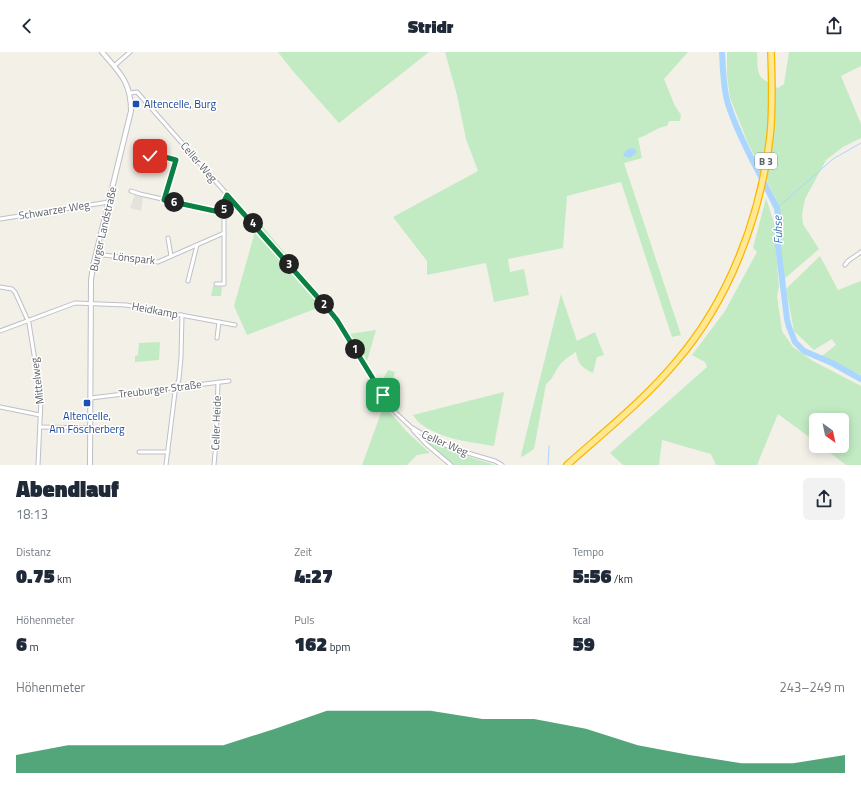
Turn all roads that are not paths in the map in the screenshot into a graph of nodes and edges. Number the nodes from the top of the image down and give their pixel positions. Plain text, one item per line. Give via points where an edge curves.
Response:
1 (102, 52) edge
2 (130, 52) edge
3 (771, 52) edge
4 (114, 66) junction
5 (130, 93) junction
6 (154, 154) dead end
7 (131, 191) dead end
8 (227, 195) junction
9 (164, 200) junction
10 (108, 202) junction
11 (224, 213) junction
12 (0, 219) edge
13 (224, 233) junction
14 (168, 238) dead end
15 (197, 245) junction
16 (861, 252) edge
17 (96, 254) junction
18 (171, 256) junction
19 (845, 265) dead end
20 (188, 280) dead end
21 (216, 284) dead end
22 (0, 287) edge
23 (91, 303) junction
24 (182, 315) junction
25 (28, 321) junction
26 (219, 322) junction
27 (235, 325) dead end
28 (0, 331) edge
29 (217, 338) dead end
30 (229, 381) dead end
31 (218, 382) junction
32 (176, 387) junction
33 (90, 398) junction
34 (0, 407) edge
35 (0, 413) edge
36 (40, 415) junction
37 (40, 427) junction
38 (411, 427) junction
39 (90, 428) junction
40 (139, 452) dead end
41 (168, 452) junction
42 (38, 465) edge
43 (90, 465) edge
44 (166, 465) edge
45 (214, 465) edge
46 (451, 465) edge
47 (502, 465) edge
48 (567, 465) edge

1 - 4 street, Burger Landstraße
2 - 4 street
3 - 48 highway, B 3 via 772,112 767,158 754,214 742,248 716,305 676,362 645,396
4 - 5 street, Burger Landstraße
5 - 8 street, Celler Weg via 137,92
5 - 10 street, Burger Landstraße via 131,111
6 - 9 street via 176,160
7 - 9 street
8 - 11 street
8 - 38 street, Celler Weg via 337,320 389,404
9 - 11 street
10 - 12 street, Schwarzer Weg
10 - 17 street, Burger Landstraße
11 - 13 street
13 - 15 street, Lönspark
13 - 21 street via 224,284
14 - 18 street, Lönspark
15 - 18 street, Lönspark
15 - 20 street
16 - 19 street
17 - 18 street, Lönspark via 158,262
17 - 23 street, Burger Landstraße via 91,280
22 - 25 street, Mittelweg via 15,292
23 - 24 street, Heidkamp via 126,305
23 - 25 street, Heidkamp via 75,303
23 - 33 street, Burger Landstraße
24 - 26 street, Heidkamp
24 - 32 street via 182,357
25 - 28 street, Heidkamp
25 - 36 street, Mittelweg via 41,399
26 - 27 street, Heidkamp
26 - 29 street
30 - 31 street, Treuburger Straße
31 - 32 street, Treuburger Straße
31 - 45 street, Celler Heide
32 - 33 street, Treuburger Straße
32 - 41 street
33 - 39 street, Burger Landstraße
34 - 35 street
34 - 36 street
36 - 37 street, Mittelweg
37 - 39 street
37 - 42 street, Mittelweg
38 - 46 street, Celler Weg
38 - 47 street, Celler Weg via 442,444
39 - 43 street, Burger Landstraße
40 - 41 street
41 - 44 street

